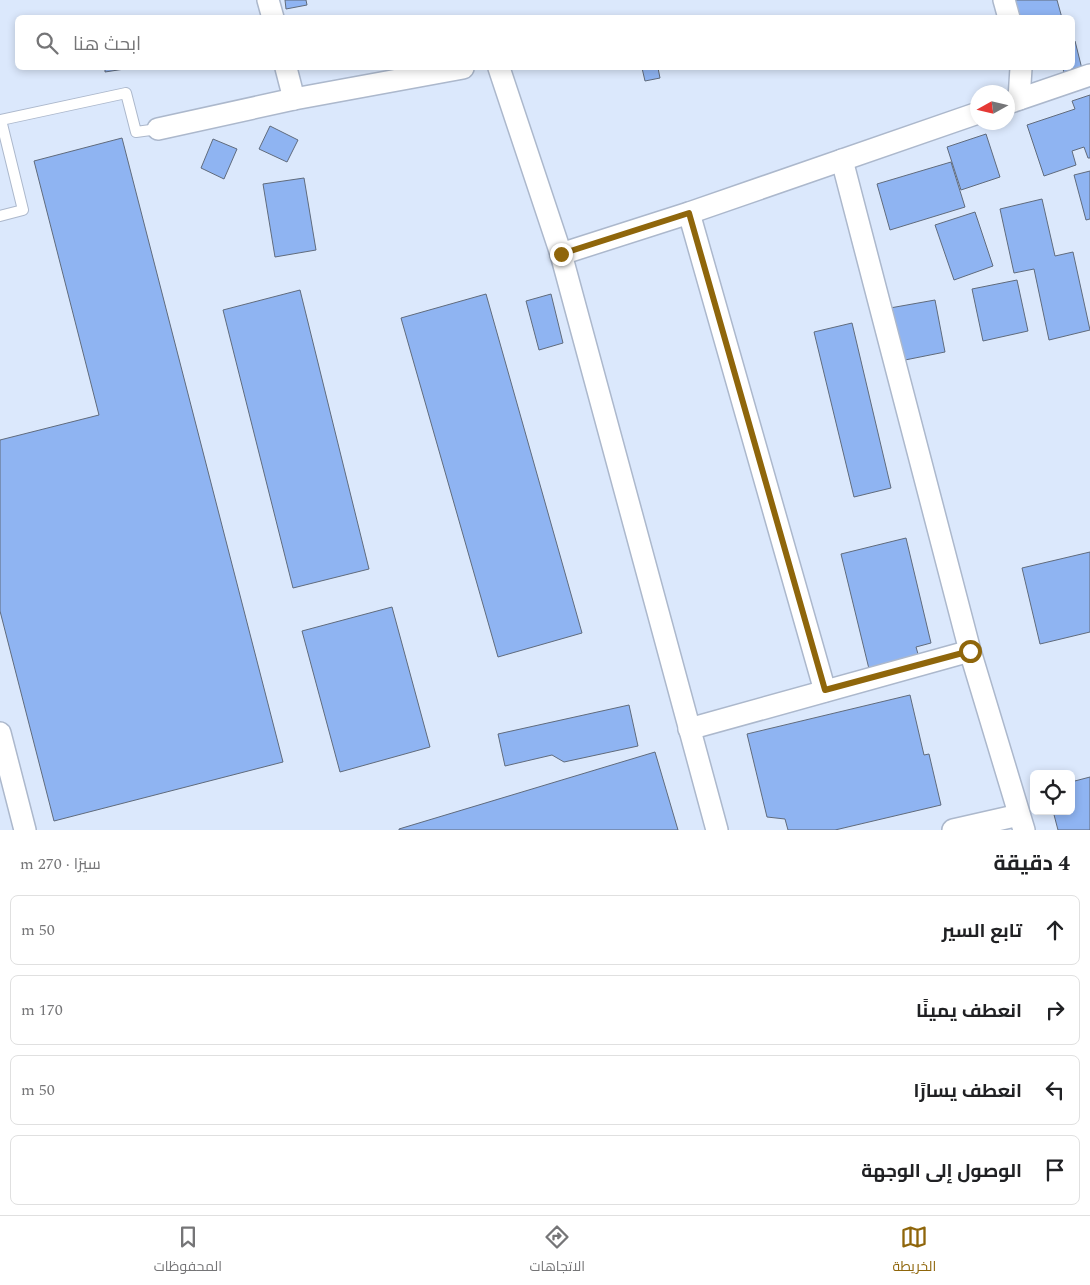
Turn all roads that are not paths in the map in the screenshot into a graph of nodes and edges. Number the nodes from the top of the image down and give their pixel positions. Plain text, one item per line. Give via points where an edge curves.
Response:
1 (268, 0) edge
2 (1004, 0) edge
3 (272, 15) edge
4 (1008, 15) edge
5 (287, 70) edge
6 (452, 70) edge
7 (500, 70) edge
8 (1021, 70) edge
9 (1090, 75) edge
10 (1015, 93) edge
11 (294, 99) junction
12 (1015, 100) edge
13 (970, 116) edge
14 (158, 129) joint
15 (842, 160) junction
16 (689, 213) junction
17 (0, 216) edge
18 (561, 254) junction
19 (970, 651) junction
20 (825, 690) junction
21 (689, 729) junction
22 (0, 734) edge
23 (1022, 822) edge
24 (25, 830) edge
25 (717, 830) edge
26 (953, 830) edge

1 - 3 street
2 - 4 street
5 - 11 street
6 - 11 street
7 - 18 street
8 - 10 street
9 - 12 street
11 - 14 street
13 - 15 street
14 - 17 lane via 136,132 126,93 1,120 22,210
15 - 16 street
15 - 19 street
16 - 18 street
16 - 20 street
18 - 21 street
19 - 20 street
19 - 23 street
20 - 21 street
21 - 25 street
22 - 24 street
23 - 26 street

